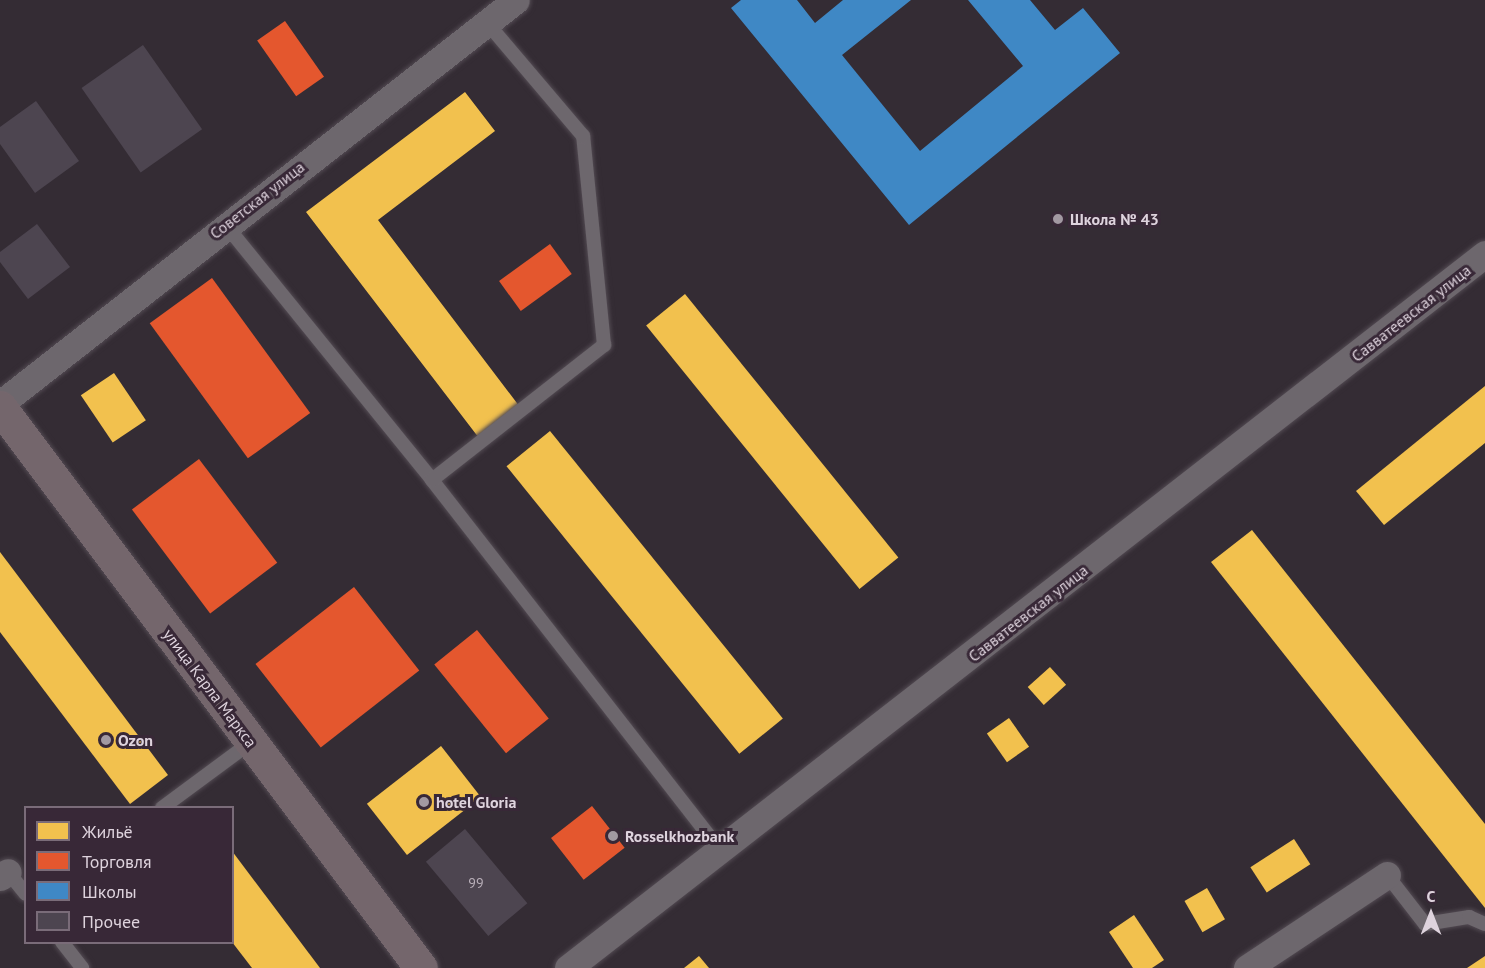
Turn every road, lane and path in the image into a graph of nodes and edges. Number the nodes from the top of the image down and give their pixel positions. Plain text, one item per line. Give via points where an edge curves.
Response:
1 (516, 0) edge
2 (487, 22) junction
3 (225, 224) junction
4 (1485, 254) edge
5 (0, 405) edge
6 (432, 480) junction
7 (250, 743) junction
8 (163, 806) edge
9 (720, 850) junction
10 (4, 874) edge
11 (1387, 875) joint
12 (24, 892) edge
13 (1485, 924) edge
14 (64, 944) edge
15 (82, 968) edge
16 (421, 968) edge
17 (568, 968) edge
18 (1247, 968) edge

1 - 2 street, Советская улица
2 - 3 street, Советская улица
2 - 6 lane via 583,136 604,345
3 - 5 street, Советская улица
3 - 6 lane
4 - 9 street, Савватеевская улица
5 - 7 highway, улица Карла Маркса
6 - 9 lane
7 - 8 lane
7 - 16 highway, улица Карла Маркса
9 - 17 street, Савватеевская улица
10 - 12 lane
11 - 13 lane via 1425,924 1469,917
11 - 18 street
14 - 15 lane

